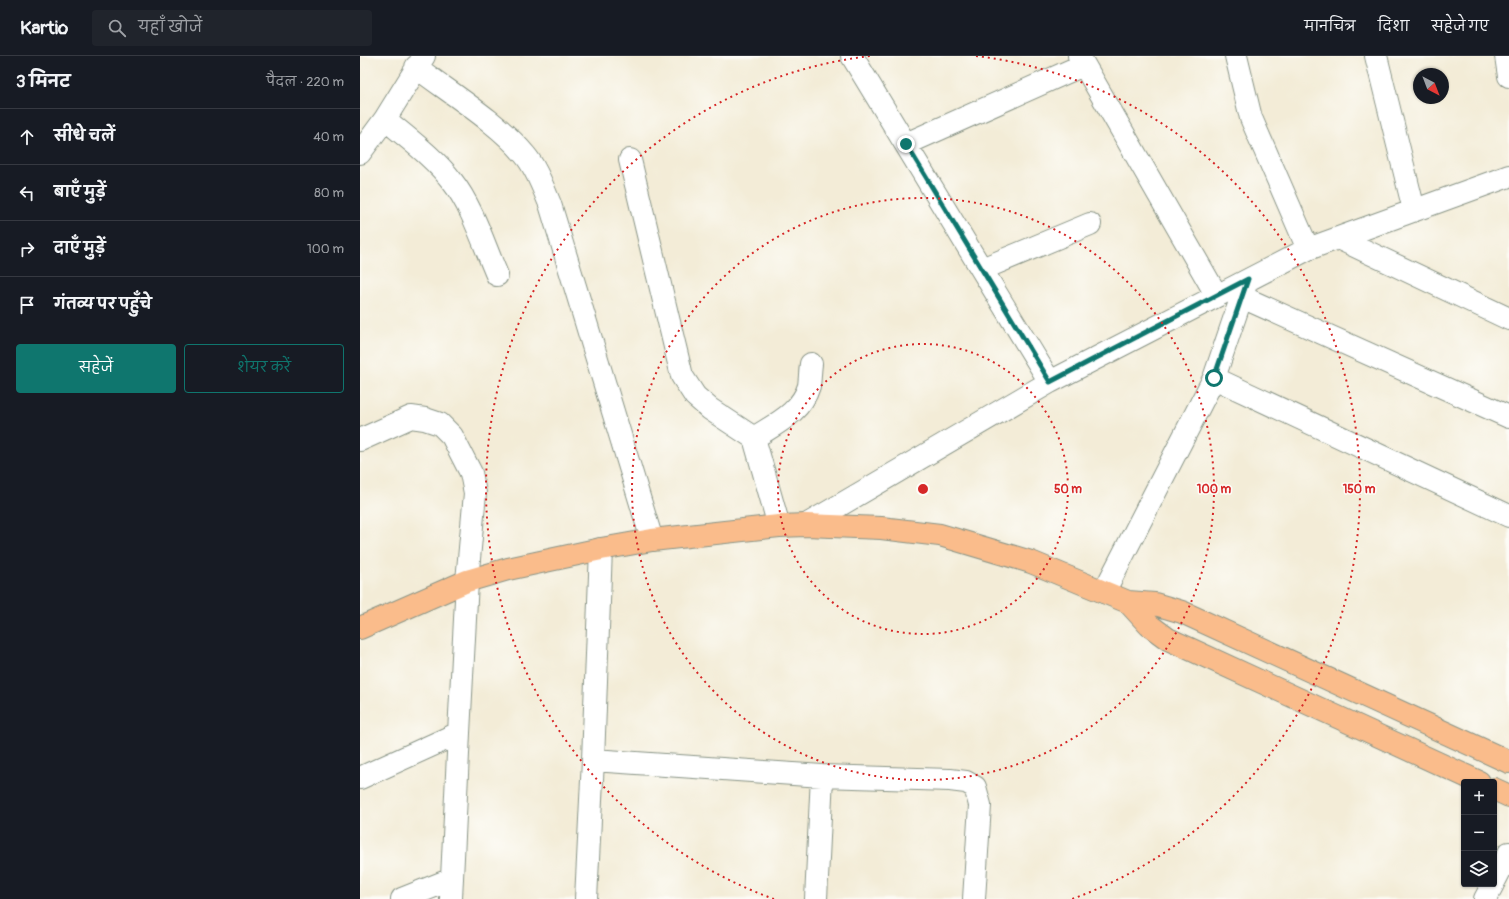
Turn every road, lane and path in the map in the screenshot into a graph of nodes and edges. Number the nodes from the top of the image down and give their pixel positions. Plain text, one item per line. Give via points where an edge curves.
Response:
1 (852, 56) edge
2 (1236, 56) edge
3 (1376, 56) edge
4 (1506, 56) edge
5 (1081, 60) edge
6 (420, 62) edge
7 (1509, 76) edge
8 (385, 119) junction
9 (906, 144) junction
10 (360, 153) edge
11 (630, 160) dead end
12 (1509, 176) edge
13 (1414, 210) junction
14 (1090, 224) dead end
15 (1338, 238) junction
16 (1308, 249) junction
17 (982, 269) junction
18 (497, 275) dead end
19 (1245, 288) junction
20 (1216, 296) junction
21 (1509, 319) edge
22 (811, 364) dead end
23 (1214, 378) junction
24 (1050, 382) junction
25 (1509, 417) edge
26 (754, 438) junction
27 (360, 440) edge
28 (1509, 516) edge
29 (806, 525) junction
30 (779, 526) junction
31 (652, 540) junction
32 (601, 549) junction
33 (474, 579) junction
34 (1104, 592) junction
35 (1128, 602) junction
36 (360, 628) edge
37 (458, 733) junction
38 (593, 760) junction
39 (1509, 762) edge
40 (822, 776) junction
41 (360, 778) edge
42 (1472, 779) edge
43 (1497, 790) edge
44 (1509, 796) edge
45 (1509, 854) edge
46 (1497, 877) edge
47 (1492, 887) edge
48 (452, 889) edge
49 (402, 899) edge
50 (586, 899) edge
51 (816, 899) edge
52 (974, 899) edge
53 (1485, 899) edge

1 - 9 street
2 - 16 street via 1251,118
3 - 13 street
4 - 7 street
5 - 9 street
5 - 20 street
6 - 8 street
6 - 31 street via 526,156 539,179 550,204
8 - 10 street
8 - 18 street via 453,181
9 - 17 street
11 - 26 street via 682,376 695,396 705,405
12 - 13 street
13 - 15 street
14 - 17 street
15 - 16 street
15 - 21 street
16 - 19 street
17 - 24 street
19 - 20 street
19 - 23 street
19 - 25 street
20 - 24 street
22 - 26 street via 808,386 797,408
23 - 28 street
23 - 34 street
24 - 29 street
26 - 30 street
27 - 33 street via 411,417 440,424 452,436 471,473 475,493
29 - 30 highway
29 - 34 highway via 881,528 940,535 1031,562
30 - 31 highway
31 - 32 highway
32 - 33 highway
32 - 38 street
33 - 36 highway
33 - 37 street
34 - 35 highway
35 - 39 highway via 1155,604 1182,612
35 - 42 highway via 1149,625 1168,639
37 - 41 street
37 - 48 street
38 - 40 street
38 - 50 street
40 - 51 street
40 - 52 street via 950,780 966,782 975,787 980,805
43 - 44 highway
45 - 46 street
47 - 53 street
48 - 49 street

